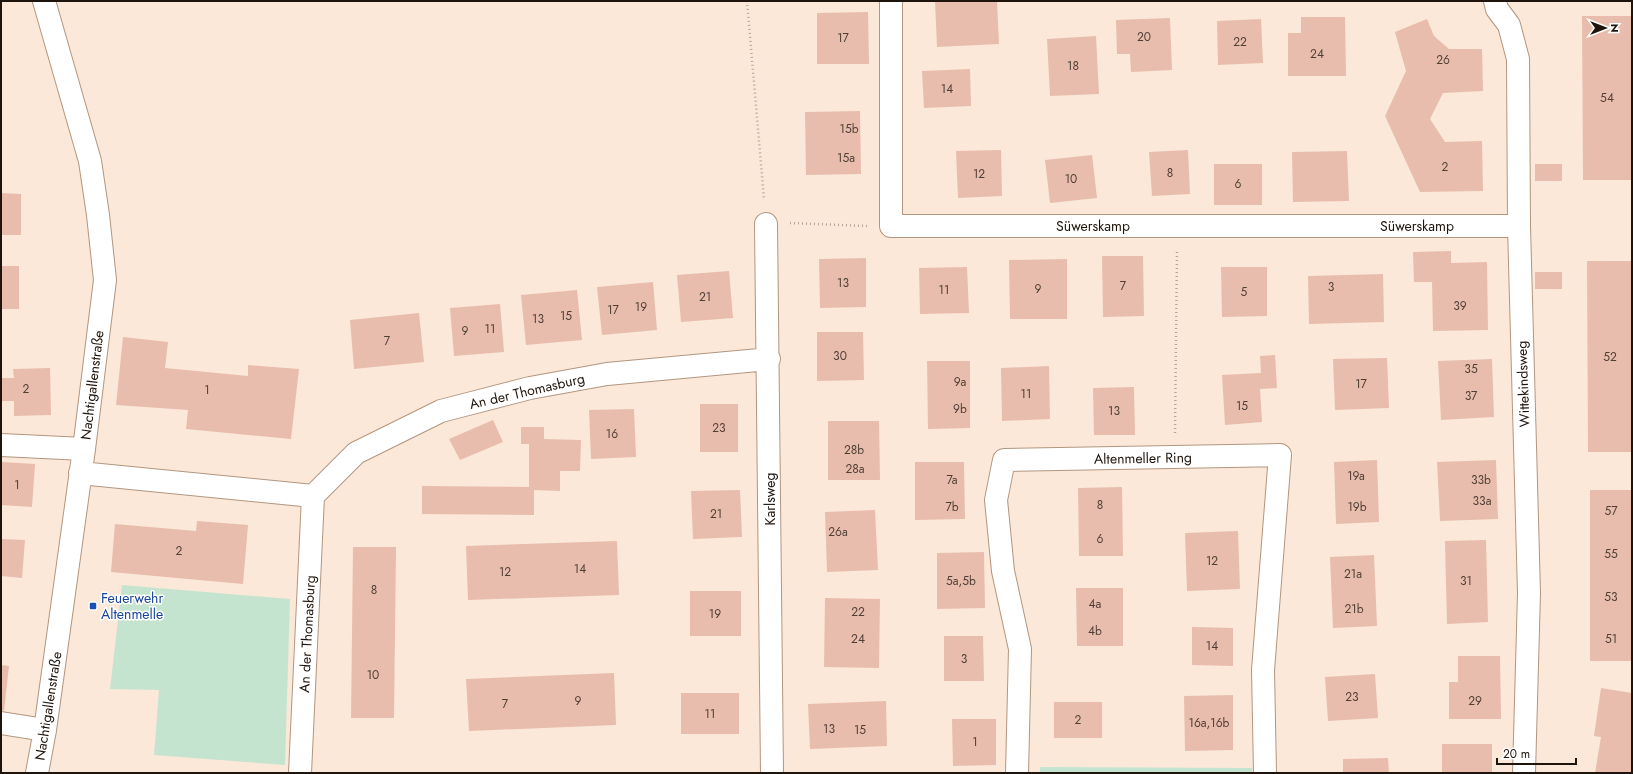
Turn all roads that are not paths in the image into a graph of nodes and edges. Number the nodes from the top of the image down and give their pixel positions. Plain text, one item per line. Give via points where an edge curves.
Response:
1 (44, 1) edge
2 (891, 1) edge
3 (1495, 1) edge
4 (766, 224) road end
5 (1519, 226) junction
6 (769, 359) junction
7 (1, 445) edge
8 (84, 449) junction
9 (80, 473) junction
10 (314, 496) junction
11 (1, 723) edge
12 (45, 730) junction
13 (37, 773) edge
14 (300, 773) edge
15 (772, 773) edge
16 (1018, 773) edge
17 (1265, 773) edge
18 (1524, 773) edge

1 - 8 street, Nachtigallenstraße via 90,161 105,280
2 - 5 street, Süwerskamp via 891,226
3 - 5 street, Wittekindsweg via 1497,10 1509,25 1518,59
4 - 6 street, Karlsweg
5 - 18 street, Wittekindsweg via 1529,593
6 - 10 street, An der Thomasburg via 607,374 530,388 441,411 356,453
6 - 15 street, Karlsweg
7 - 8 street
8 - 9 street, Nachtigallenstraße
9 - 10 street
9 - 12 street, Nachtigallenstraße
10 - 14 street, An der Thomasburg
11 - 12 street
12 - 13 street, Nachtigallenstraße
16 - 17 street, Altenmeller Ring via 1020,650 1003,571 996,500 1004,460 1280,455 1263,670

